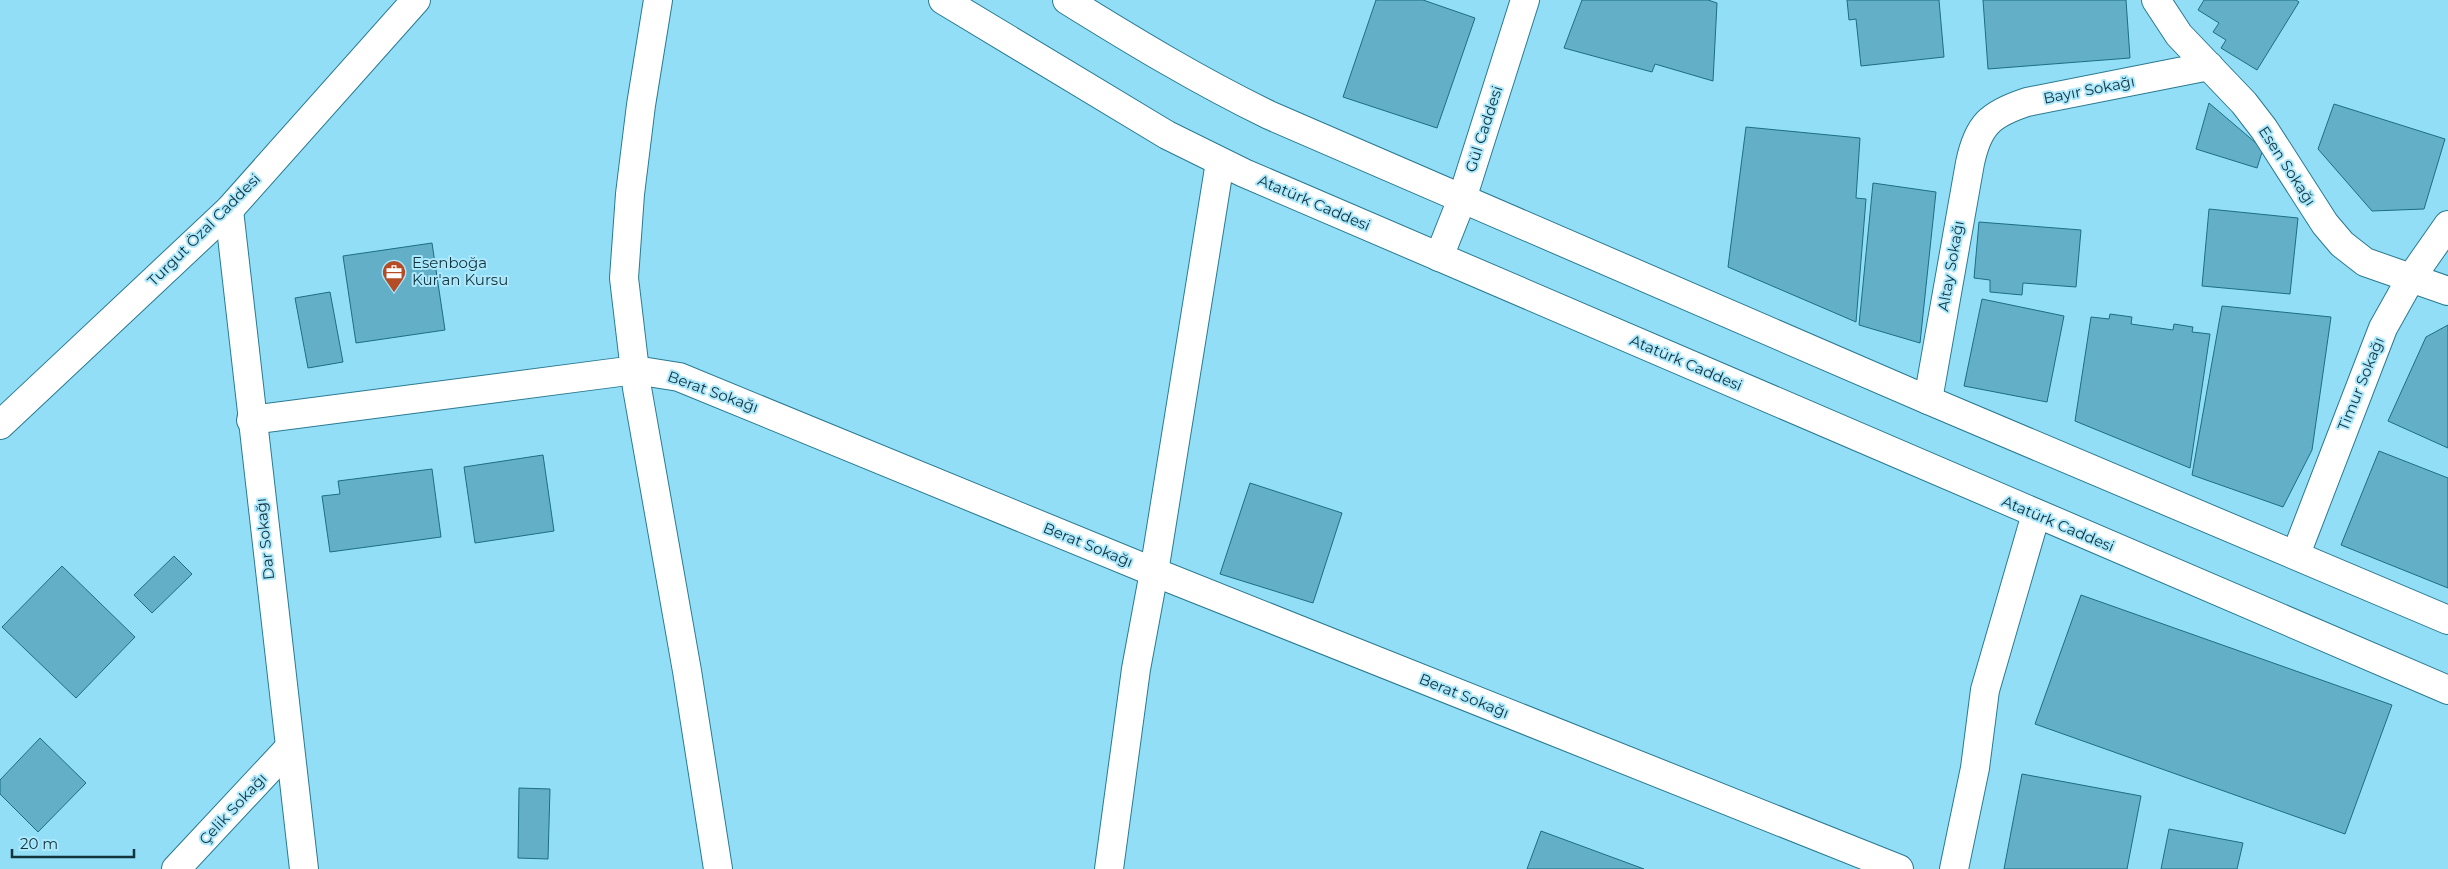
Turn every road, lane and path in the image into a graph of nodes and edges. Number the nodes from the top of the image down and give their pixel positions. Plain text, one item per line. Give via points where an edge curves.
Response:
1 (416, 0) edge
2 (658, 0) edge
3 (943, 0) edge
4 (1067, 0) edge
5 (1526, 0) edge
6 (2156, 0) edge
7 (2209, 66) junction
8 (1979, 133) joint
9 (1220, 162) junction
10 (1462, 199) junction
11 (229, 210) junction
12 (2448, 225) edge
13 (1439, 257) junction
14 (2411, 278) junction
15 (2448, 291) edge
16 (635, 370) junction
17 (1928, 400) junction
18 (252, 420) junction
19 (0, 425) edge
20 (2036, 514) junction
21 (2296, 554) junction
22 (1154, 572) junction
23 (2448, 620) edge
24 (2448, 690) edge
25 (289, 748) junction
26 (176, 869) edge
27 (304, 869) edge
28 (718, 869) edge
29 (1109, 869) edge
30 (1899, 869) edge
31 (1954, 869) edge

1 - 11 street, Turgut Özal Caddesi
2 - 16 street via 625,232 624,278
3 - 9 street, Atatürk Caddesi via 1167,135
4 - 10 street via 1222,92
5 - 10 street, Gül Caddesi
6 - 7 street, Esen Sokağı via 2179,35
7 - 8 street, Bayır Sokağı via 2027,102 2003,110 1991,118
7 - 14 street, Esen Sokağı via 2264,129 2325,224 2342,244 2365,262
8 - 17 street, Altay Sokağı via 1970,164
9 - 13 street, Atatürk Caddesi
9 - 22 street
10 - 13 street, Gül Caddesi
10 - 17 street
11 - 18 street, Dar Sokağı
11 - 19 street, Turgut Özal Caddesi
12 - 14 street, Timur Sokağı
13 - 20 street, Atatürk Caddesi
14 - 15 street, Esen Sokağı
14 - 21 street, Timur Sokağı via 2383,328
16 - 18 street, Berat Sokağı
16 - 22 street, Berat Sokağı via 700,385
16 - 28 street
17 - 21 street
18 - 25 street, Dar Sokağı
20 - 24 street, Atatürk Caddesi
20 - 31 street via 1985,690
21 - 23 street
22 - 29 street via 1136,669
22 - 30 street, Berat Sokağı
25 - 26 street, Çelik Sokağı
25 - 27 street, Dar Sokağı

